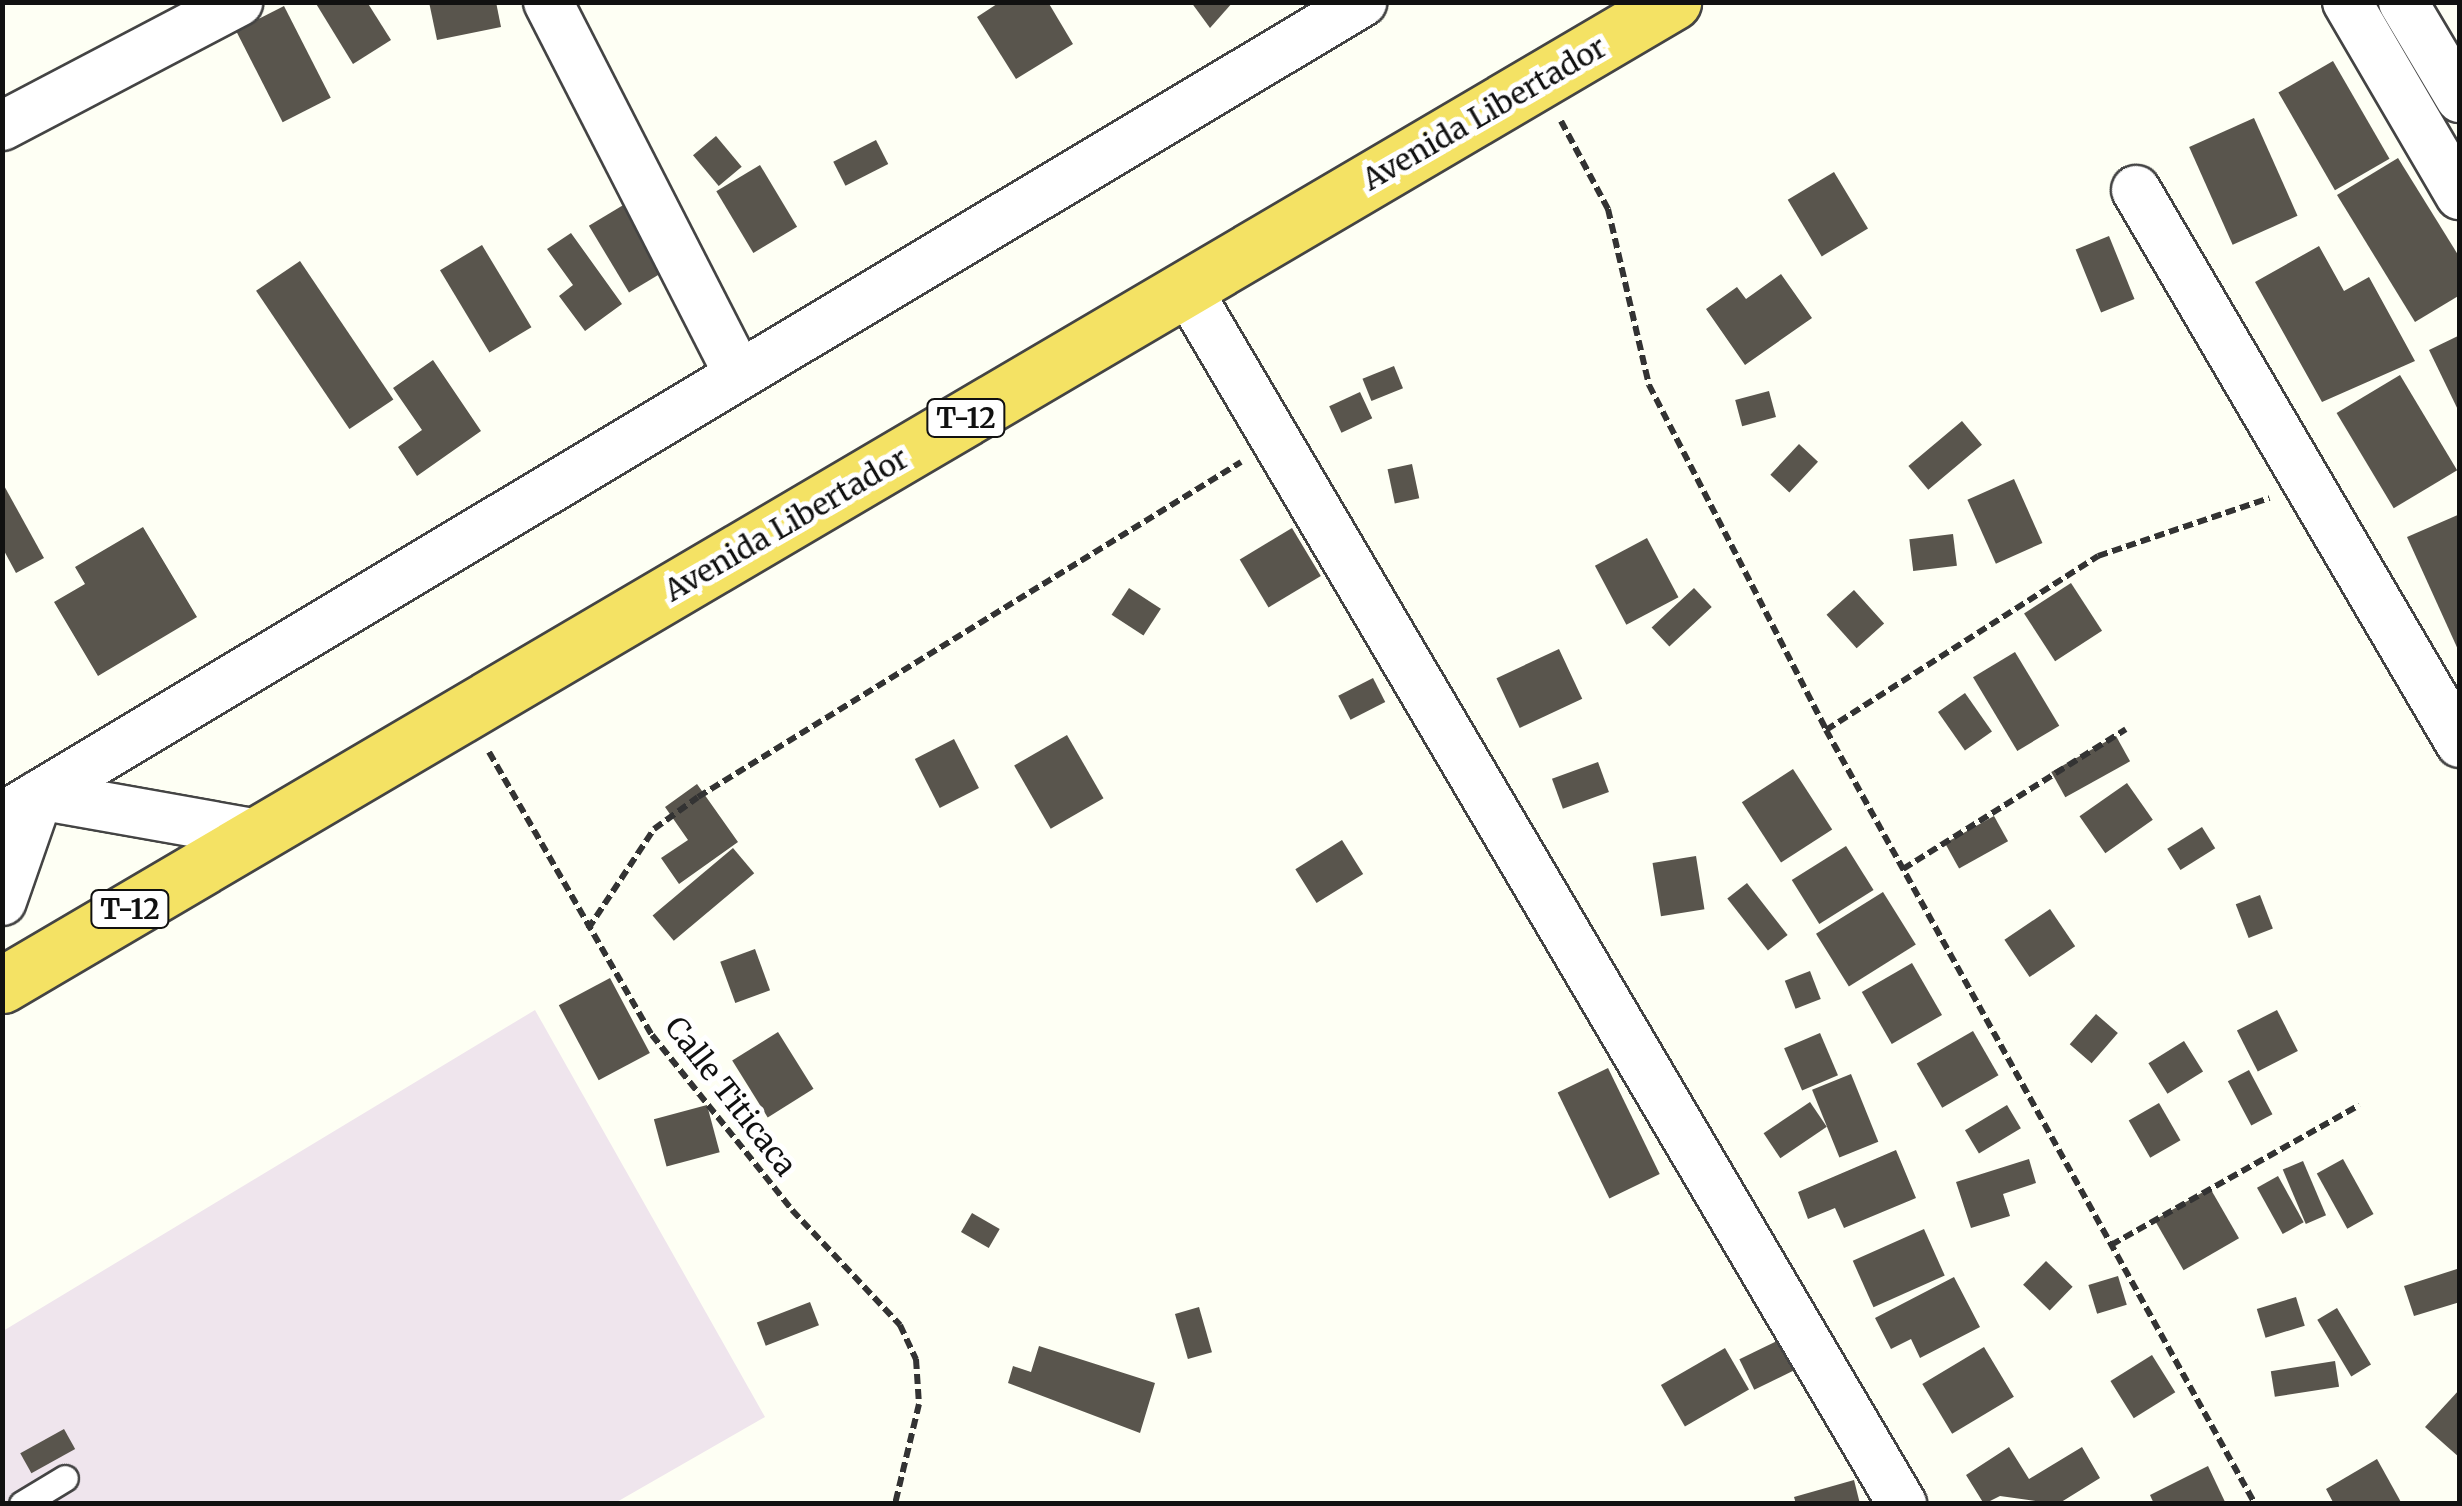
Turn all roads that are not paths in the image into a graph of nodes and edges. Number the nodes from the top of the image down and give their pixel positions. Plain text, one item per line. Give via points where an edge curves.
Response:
1 (238, 2) edge
2 (548, 2) edge
3 (1362, 2) edge
4 (1673, 2) edge
5 (2347, 2) edge
6 (2404, 2) edge
7 (2460, 98) edge
8 (2, 126) edge
9 (2136, 190) dead end
10 (2460, 195) edge
11 (1187, 289) junction
12 (739, 375) junction
13 (2460, 743) edge
14 (21, 806) edge
15 (258, 834) junction
16 (2, 901) edge
17 (2, 984) edge
18 (65, 1478) dead end
19 (22, 1504) edge
20 (1902, 1504) edge

1 - 8 street
2 - 12 street
3 - 12 street
4 - 11 highway, Avenida Libertador / T-12
5 - 10 street
6 - 7 street
9 - 13 street
11 - 15 highway, Avenida Libertador / T-12
11 - 20 street
12 - 14 street
14 - 15 street
14 - 16 street
15 - 17 highway, Avenida Libertador / T-12
18 - 19 lane

